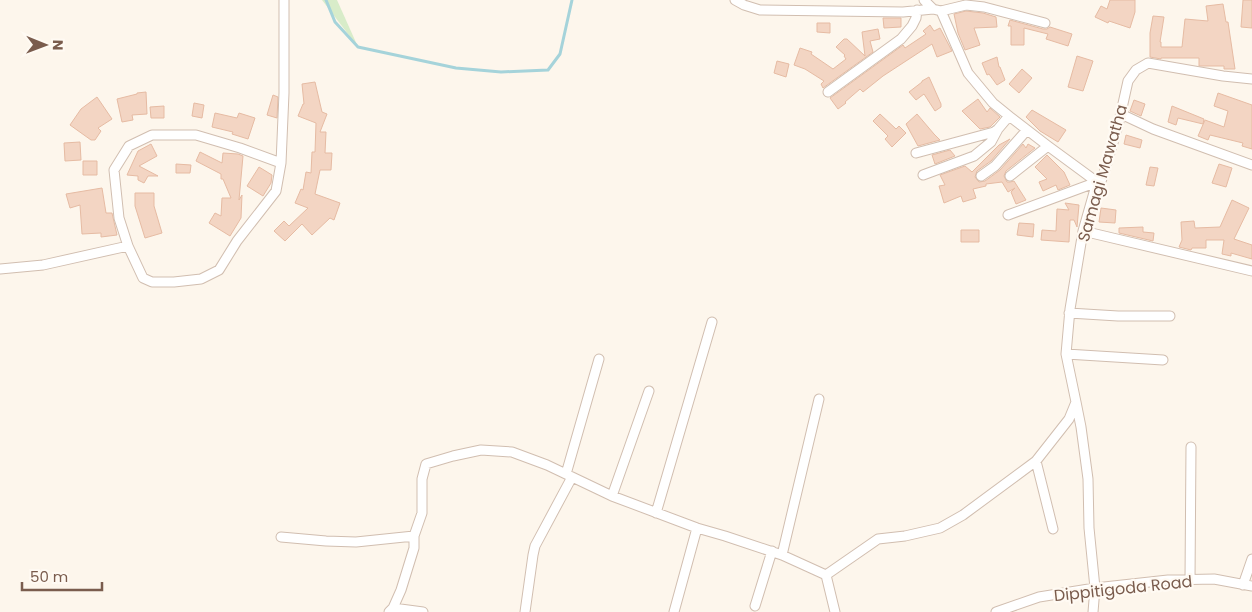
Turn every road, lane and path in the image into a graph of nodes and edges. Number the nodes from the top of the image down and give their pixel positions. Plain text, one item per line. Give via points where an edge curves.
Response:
1 (284, 0) edge
2 (735, 0) edge
3 (924, 0) edge
4 (917, 10) junction
5 (937, 10) junction
6 (1045, 23) dead end
7 (1252, 79) edge
8 (828, 92) dead end
9 (1121, 114) junction
10 (1009, 116) junction
11 (998, 129) junction
12 (1028, 130) junction
13 (1048, 146) junction
14 (916, 153) dead end
15 (281, 163) junction
16 (1252, 165) edge
17 (923, 175) dead end
18 (981, 176) dead end
19 (1010, 176) dead end
20 (1097, 182) junction
21 (1008, 215) dead end
22 (1083, 231) junction
23 (128, 246) junction
24 (0, 269) edge
25 (1252, 271) edge
26 (1069, 313) junction
27 (1170, 316) dead end
28 (712, 322) dead end
29 (1066, 354) junction
30 (598, 359) dead end
31 (1163, 360) dead end
32 (649, 391) dead end
33 (819, 399) dead end
34 (1076, 402) junction
35 (1191, 448) dead end
36 (1036, 461) junction
37 (569, 476) junction
38 (612, 496) junction
39 (656, 513) junction
40 (697, 528) junction
41 (1053, 529) dead end
42 (414, 536) junction
43 (281, 537) dead end
44 (777, 553) junction
45 (1252, 559) edge
46 (826, 575) junction
47 (1190, 580) junction
48 (1248, 585) edge
49 (1095, 588) junction
50 (755, 606) dead end
51 (391, 610) edge
52 (423, 612) edge
53 (525, 612) edge
54 (674, 612) edge
55 (835, 612) edge
56 (996, 612) edge
57 (1092, 612) edge

1 - 15 street
2 - 4 street via 760,10
3 - 5 street
4 - 5 street
4 - 8 street via 912,26 901,40
5 - 6 street via 966,5 984,7
5 - 10 street via 968,73
7 - 9 street, Samagi Mawatha via 1148,64 1136,70 1128,81
9 - 16 street
9 - 20 street, Samagi Mawatha via 1104,176
10 - 11 street
10 - 12 street
11 - 14 street
11 - 17 street via 991,142 974,156
12 - 13 street
12 - 18 street via 995,166
13 - 19 street
13 - 20 street
15 - 23 street via 276,191 219,270 201,279 152,282 144,278
15 - 23 street via 196,135 152,135 129,146 114,170 120,218
20 - 21 street
20 - 22 street, Samagi Mawatha
22 - 25 street
22 - 26 street, Samagi Mawatha
23 - 24 street via 43,266
26 - 27 street
26 - 29 street, Samagi Mawatha
28 - 39 street
29 - 31 street
29 - 34 street, Samagi Mawatha
30 - 37 street
32 - 38 street
33 - 44 street
34 - 36 street via 1069,419
34 - 49 street, Samagi Mawatha via 1088,478
35 - 47 street
36 - 41 street
36 - 46 street via 963,515 940,528 878,539
37 - 38 street
37 - 42 street via 512,452 481,450 426,464 422,479 422,513
37 - 53 street via 535,546
38 - 39 street
39 - 40 street
40 - 44 street
40 - 54 street
42 - 43 street via 356,542
42 - 51 street via 414,548 401,590
44 - 46 street
44 - 50 street
45 - 48 street
46 - 55 street
47 - 48 street, Dippitigoda Road via 1214,579
47 - 49 street, Dippitigoda Road
49 - 56 street, Dippitigoda Road via 1039,597
49 - 57 street, Samagi Mawatha
51 - 52 street

